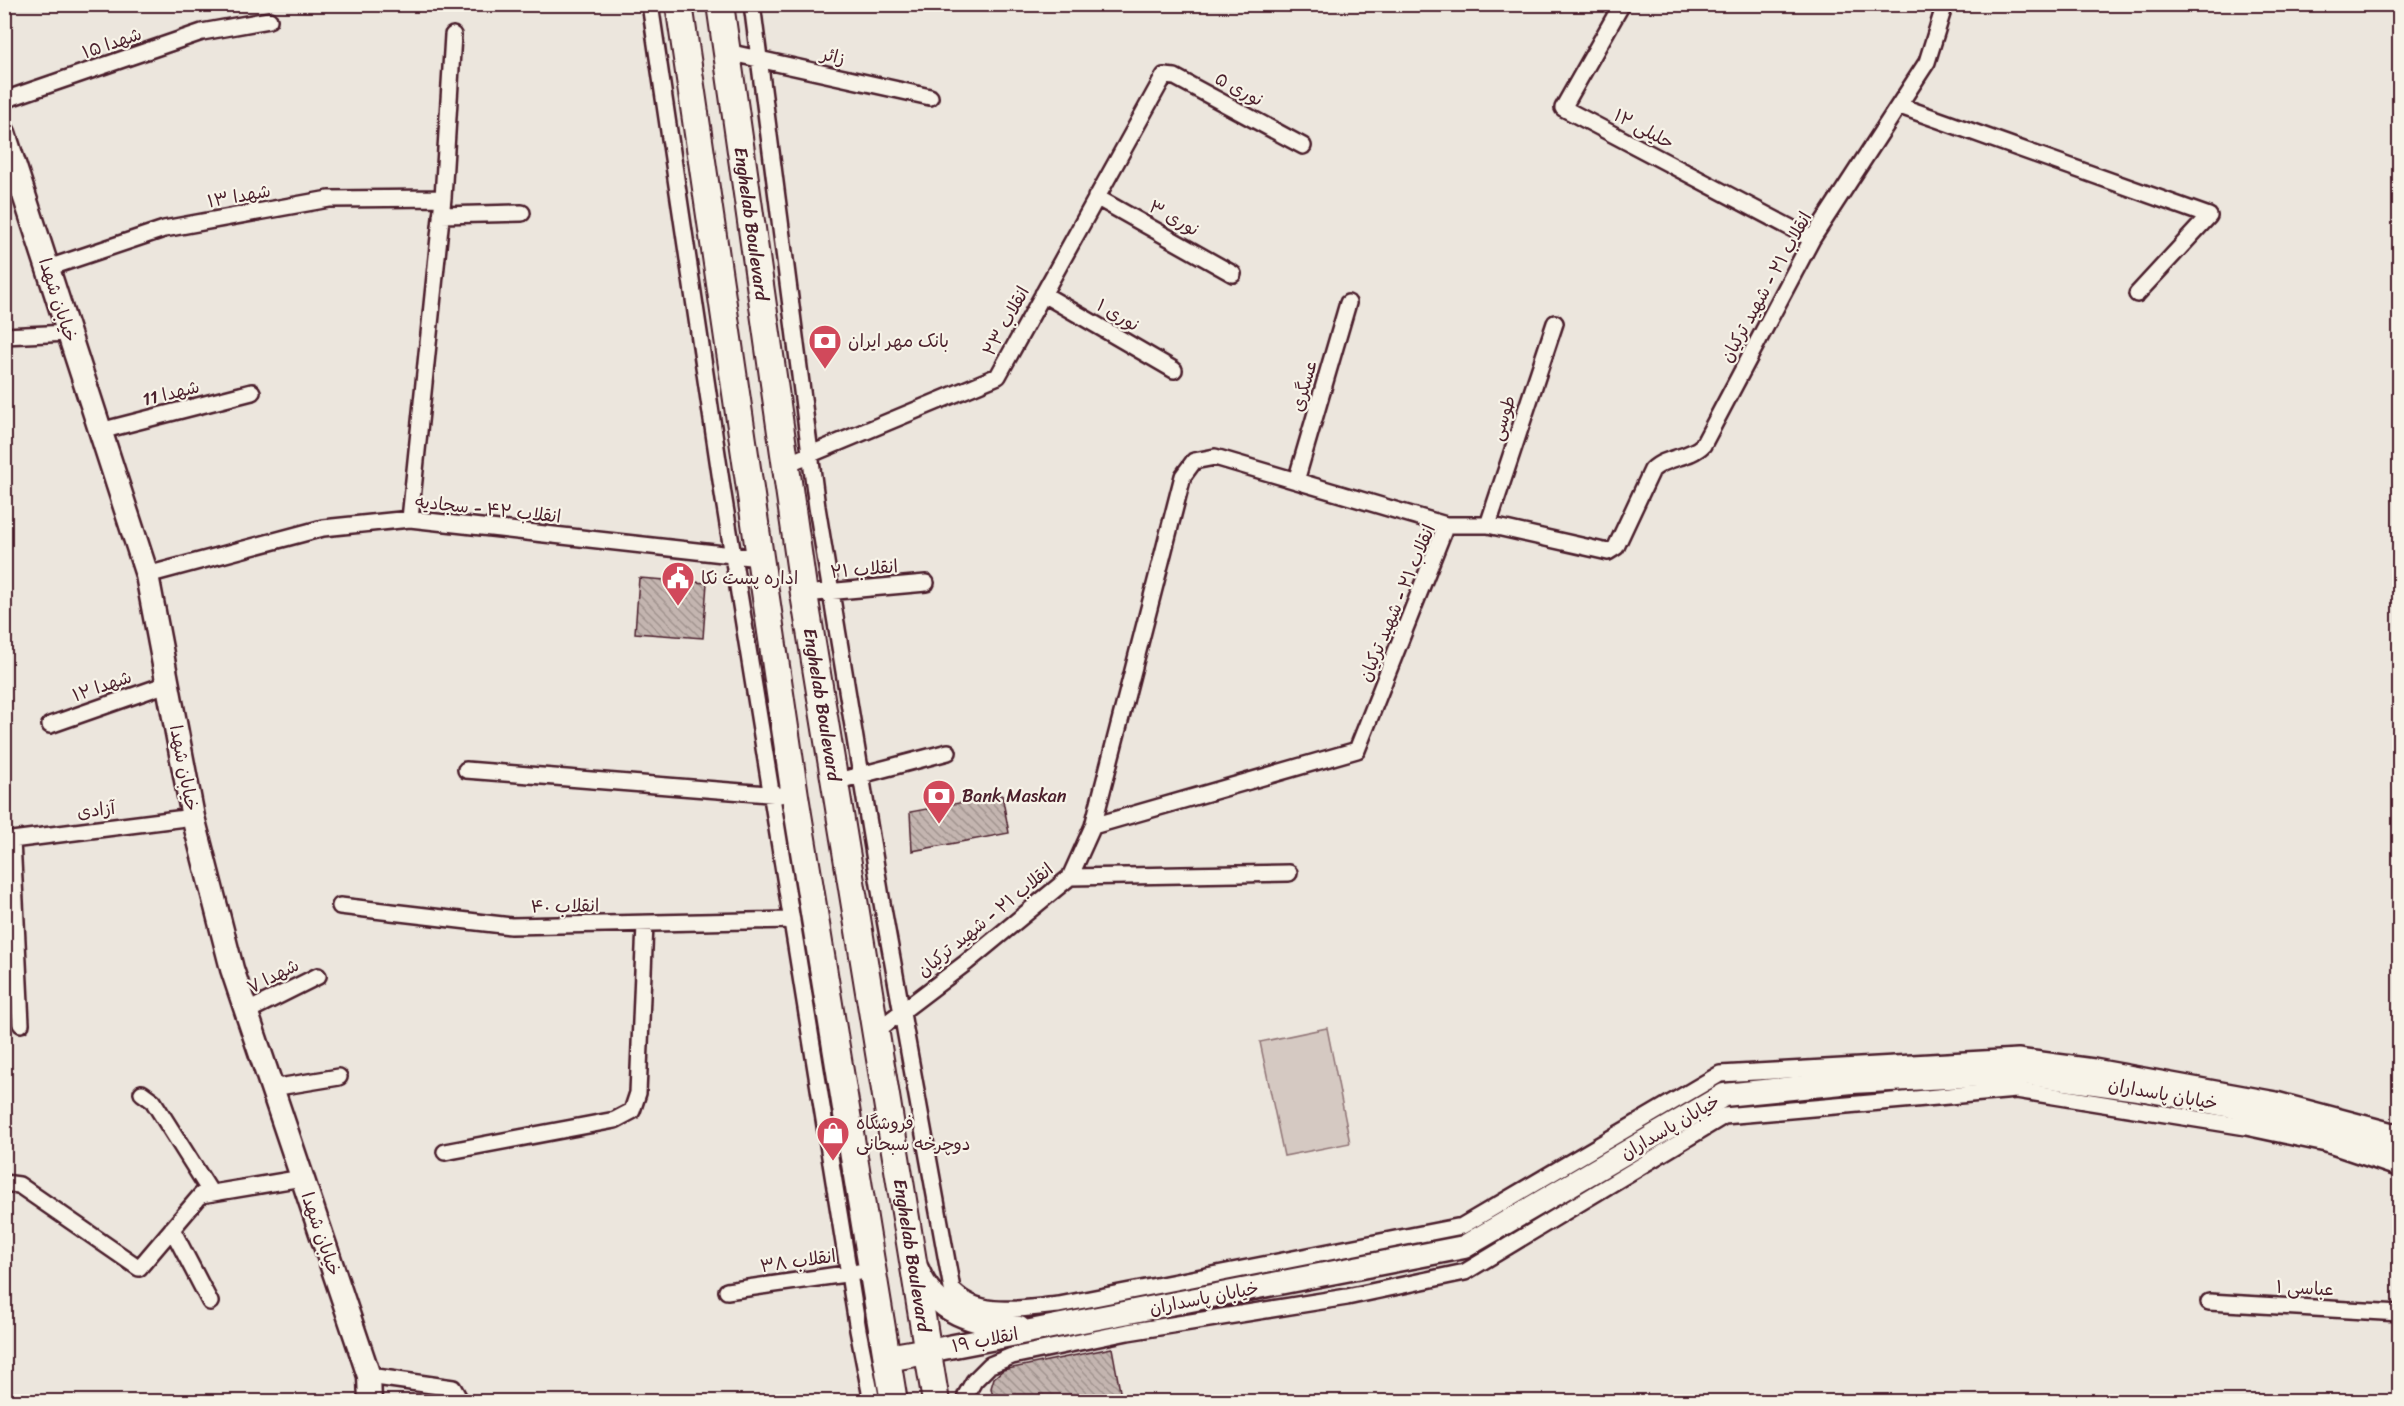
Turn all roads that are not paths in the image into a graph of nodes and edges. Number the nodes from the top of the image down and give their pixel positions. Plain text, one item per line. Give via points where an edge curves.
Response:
1 (650, 4) edge
2 (679, 4) edge
3 (720, 4) edge
4 (752, 4) edge
5 (1622, 4) edge
6 (1945, 4) edge
7 (269, 20) dead end
8 (453, 35) dead end
9 (727, 52) junction
10 (759, 60) junction
11 (1160, 85) joint
12 (930, 98) dead end
13 (4, 100) edge
14 (1900, 106) junction
15 (7, 146) edge
16 (1303, 146) dead end
17 (746, 179) junction
18 (707, 189) junction
19 (1096, 197) junction
20 (442, 198) junction
21 (522, 213) dead end
22 (441, 215) junction
23 (1812, 239) junction
24 (48, 267) junction
25 (1233, 274) dead end
26 (1043, 294) junction
27 (2137, 294) dead end
28 (1348, 303) dead end
29 (1555, 323) dead end
30 (69, 333) junction
31 (4, 336) edge
32 (1174, 370) dead end
33 (252, 392) dead end
34 (100, 431) junction
35 (811, 454) junction
36 (787, 464) junction
37 (1296, 481) junction
38 (410, 519) junction
39 (1446, 525) junction
40 (1488, 525) junction
41 (733, 556) junction
42 (759, 558) junction
43 (147, 575) junction
44 (926, 583) dead end
45 (831, 591) junction
46 (804, 594) junction
47 (167, 684) junction
48 (50, 725) dead end
49 (948, 752) dead end
50 (466, 770) dead end
51 (861, 775) junction
52 (834, 782) junction
53 (783, 795) junction
54 (193, 817) junction
55 (1093, 826) junction
56 (8, 840) edge
57 (1289, 873) dead end
58 (1070, 877) junction
59 (340, 906) dead end
60 (792, 920) junction
61 (645, 924) junction
62 (318, 976) dead end
63 (246, 1011) junction
64 (901, 1011) junction
65 (21, 1024) dead end
66 (875, 1032) junction
67 (339, 1077) dead end
68 (272, 1088) junction
69 (142, 1093) dead end
70 (2400, 1133) edge
71 (2400, 1150) edge
72 (445, 1152) dead end
73 (2400, 1168) edge
74 (302, 1178) junction
75 (4, 1183) edge
76 (211, 1193) junction
77 (172, 1229) junction
78 (914, 1262) junction
79 (862, 1272) junction
80 (728, 1291) dead end
81 (210, 1302) dead end
82 (2209, 1302) dead end
83 (2400, 1313) edge
84 (1035, 1330) junction
85 (928, 1351) junction
86 (887, 1358) junction
87 (369, 1376) junction
88 (370, 1401) edge
89 (461, 1401) edge
90 (872, 1401) edge
91 (894, 1401) edge
92 (936, 1401) edge
93 (967, 1401) edge

1 - 41 street
2 - 18 main road
3 - 9 main road, Enghelab Boulevard
4 - 10 street
5 - 23 street, حلیلی ۱۲ via 1563,108
6 - 14 street, انقلاب ۲۱ - شهید ترکیان via 1927,62
7 - 13 street, شهدا ۱۵ via 202,32
8 - 20 street
9 - 10 street, زائر
9 - 17 main road, Enghelab Boulevard
10 - 12 street, زائر
10 - 35 street
11 - 16 street, نوری ۵ via 1164,76 1175,77
11 - 19 street, انقلاب ۲۳
14 - 23 street, انقلاب ۲۱ - شهید ترکیان
14 - 27 street via 2209,216
15 - 24 main road, خیابان شهدا
17 - 18 main road via 736,172 724,172 713,178
17 - 36 main road, Enghelab Boulevard
18 - 42 main road
19 - 25 street, نوری ۳
19 - 26 street, انقلاب ۲۳
20 - 22 street
20 - 24 street, شهدا ۱۳ via 329,199 165,229
21 - 22 street
22 - 38 street
23 - 40 street, انقلاب ۲۱ - شهید ترکیان via 1703,445 1696,452 1652,470 1616,547 1608,552
24 - 30 main road, خیابان شهدا
26 - 32 street, نوری ۱
26 - 35 street, انقلاب ۲۳ via 999,376
28 - 37 street, عسگری
29 - 40 street, طوسی
30 - 31 street
30 - 34 main road, خیابان شهدا
33 - 34 street, شهدا 11
34 - 43 main road, خیابان شهدا
35 - 36 street, انقلاب ۲۳
35 - 45 street
36 - 46 main road, Enghelab Boulevard
37 - 39 street
37 - 55 street via 1215,457 1194,462 1183,476
38 - 41 street, انقلاب ۴۲ - سجادیه
38 - 43 street, انقلاب ۴۲ - سجادیه via 323,528
39 - 40 street, انقلاب ۲۱ - شهید ترکیان
39 - 55 street, انقلاب ۲۱ - شهید ترکیان via 1357,750
41 - 42 street, انقلاب ۴۲ - سجادیه
41 - 53 street
42 - 53 main road
43 - 47 main road, خیابان شهدا
44 - 45 street, انقلاب ۲۱
45 - 46 street, انقلاب ۲۱
45 - 51 street
46 - 52 main road, Enghelab Boulevard
47 - 48 street, شهدا ۱۲
47 - 54 main road, خیابان شهدا
49 - 51 street
50 - 53 street
51 - 52 street
51 - 64 street
52 - 66 main road, Enghelab Boulevard
53 - 60 street
53 - 79 main road
54 - 56 street, آزادی
54 - 63 main road, خیابان شهدا
55 - 58 street, انقلاب ۲۱ - شهید ترکیان
56 - 65 street
57 - 58 street
58 - 64 street, انقلاب ۲۱ - شهید ترکیان
59 - 61 street, انقلاب ۴۰ via 511,926
60 - 61 street, انقلاب ۴۰
60 - 79 street
61 - 72 street via 638,1093 632,1111 615,1120
62 - 63 street, شهدا ۷
63 - 68 main road, خیابان شهدا
64 - 66 street, انقلاب ۲۱ - شهید ترکیان
64 - 70 street via 952,1289 966,1302 1008,1310 1059,1305 1462,1226 1720,1074 2018,1057 2276,1100
66 - 78 main road, Enghelab Boulevard
67 - 68 street
68 - 74 main road, خیابان شهدا
69 - 76 street via 153,1101
71 - 84 main road, خیابان پاسداران via 2231,1106 2023,1073 1852,1082 1724,1095 1464,1247
73 - 93 street via 2326,1144 2246,1127 2016,1090 1724,1116 1465,1272 1347,1297 1128,1332 1012,1356 990,1365 974,1381
74 - 76 street
74 - 87 main road, خیابان شهدا
75 - 77 street via 19,1185 139,1268
76 - 77 street via 201,1195
77 - 81 street
78 - 84 main road, انقلاب ۱۹ via 932,1296 963,1317
78 - 85 main road, Enghelab Boulevard
79 - 80 street, انقلاب ۳۸
79 - 86 main road
79 - 90 street
82 - 83 street, عباسی ۱
84 - 85 main road, انقلاب ۱۹
85 - 86 main road
85 - 92 main road, Enghelab Boulevard
86 - 91 main road
87 - 88 main road, خیابان شهدا
87 - 89 street via 453,1388

